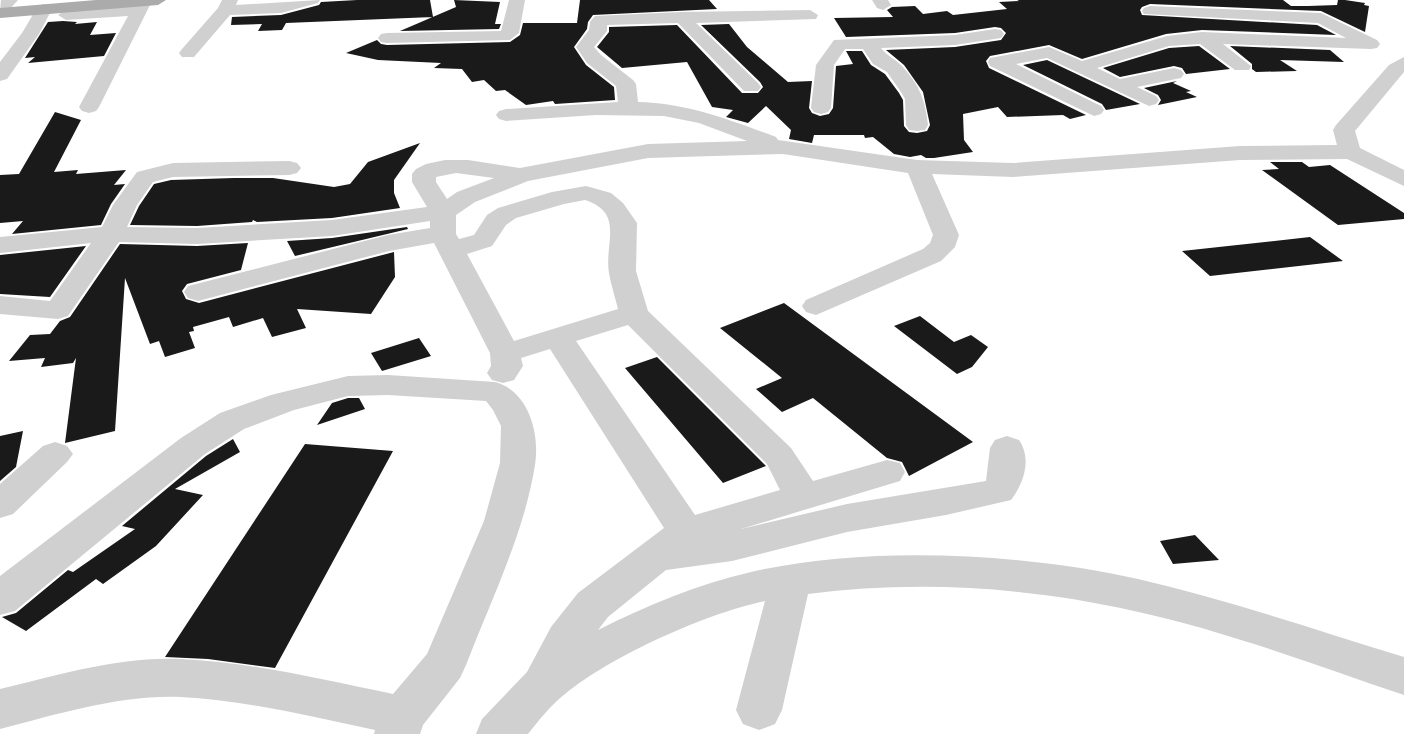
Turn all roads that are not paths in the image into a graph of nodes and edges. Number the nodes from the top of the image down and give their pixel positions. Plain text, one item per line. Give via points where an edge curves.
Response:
1 (99, 0) edge
2 (312, 0) edge
3 (517, 0) edge
4 (794, 0) edge
5 (1132, 0) edge
6 (147, 4) edge
7 (227, 5) edge
8 (3, 7) edge
9 (44, 9) junction
10 (1150, 11) junction
11 (66, 15) dead end
12 (810, 15) junction
13 (681, 18) junction
14 (995, 34) dead end
15 (1369, 34) dead end
16 (387, 38) dead end
17 (1203, 38) junction
18 (1387, 41) dead end
19 (868, 43) junction
20 (840, 44) junction
21 (188, 53) dead end
22 (1404, 63) edge
23 (1242, 66) dead end
24 (1080, 67) junction
25 (1174, 74) dead end
26 (0, 75) edge
27 (1117, 85) junction
28 (751, 87) dead end
29 (1149, 100) dead end
30 (89, 107) dead end
31 (821, 108) dead end
32 (629, 110) junction
33 (1094, 110) dead end
34 (506, 115) dead end
35 (917, 125) dead end
36 (783, 147) junction
37 (1351, 152) junction
38 (917, 167) junction
39 (289, 168) dead end
40 (522, 175) junction
41 (1404, 179) edge
42 (446, 232) junction
43 (111, 234) junction
44 (0, 245) edge
45 (198, 292) dead end
46 (0, 305) edge
47 (816, 306) dead end
48 (634, 314) junction
49 (558, 337) junction
50 (505, 353) junction
51 (495, 392) junction
52 (1007, 448) dead end
53 (54, 454) dead end
54 (886, 472) dead end
55 (802, 497) junction
56 (0, 505) edge
57 (686, 532) junction
58 (652, 557) junction
59 (790, 582) junction
60 (0, 599) edge
61 (1404, 676) edge
62 (543, 686) junction
63 (0, 709) edge
64 (759, 710) dead end
65 (400, 725) edge
66 (499, 734) edge

1 - 8 main road
2 - 7 street via 281,8
3 - 16 street via 510,33 504,36
4 - 12 street
5 - 10 street
6 - 9 main road
6 - 11 street
6 - 30 street
7 - 21 street
8 - 9 main road
9 - 26 street
10 - 17 street
10 - 17 street via 1311,16 1329,20 1371,44
12 - 13 street
12 - 20 street
13 - 28 street
13 - 32 street via 598,22 598,31 585,45 586,51 626,84
14 - 19 street via 955,40
15 - 18 street
17 - 23 street
17 - 24 street via 1167,40
19 - 20 street
19 - 35 street via 880,60 894,68 911,92
20 - 31 street via 825,65
22 - 37 street via 1344,130
24 - 27 street
24 - 33 street via 1049,52 997,62
25 - 27 street
27 - 29 street
32 - 34 street
32 - 36 street via 689,114
36 - 38 street
36 - 40 street via 640,152
37 - 38 street via 1240,153 1013,170
37 - 41 street
38 - 47 street via 946,235 942,247 916,264
39 - 43 street via 154,173 145,177 125,205
40 - 42 street via 475,193
40 - 42 street via 451,166 424,174
42 - 43 street via 332,228 197,236
42 - 45 street
42 - 48 street via 483,240 496,220 507,213 586,193 602,198 624,223 622,271
42 - 50 street
43 - 44 street
43 - 46 street via 58,310
48 - 49 street
48 - 55 street via 779,456
49 - 50 street
49 - 57 street
50 - 51 street via 507,366
51 - 60 street via 348,386 283,402 232,421 193,446
51 - 65 street via 518,426 518,463 503,521 444,665
52 - 58 street via 1006,481 998,490 847,518 732,546
53 - 56 street
54 - 55 street
55 - 57 street
57 - 58 street
58 - 62 street via 593,605 566,640
59 - 61 street via 830,575 911,573 1011,576 1098,588 1193,609
59 - 62 street via 750,588 664,618 587,655
59 - 64 street
62 - 66 street
63 - 65 street via 99,684 180,678 262,687

